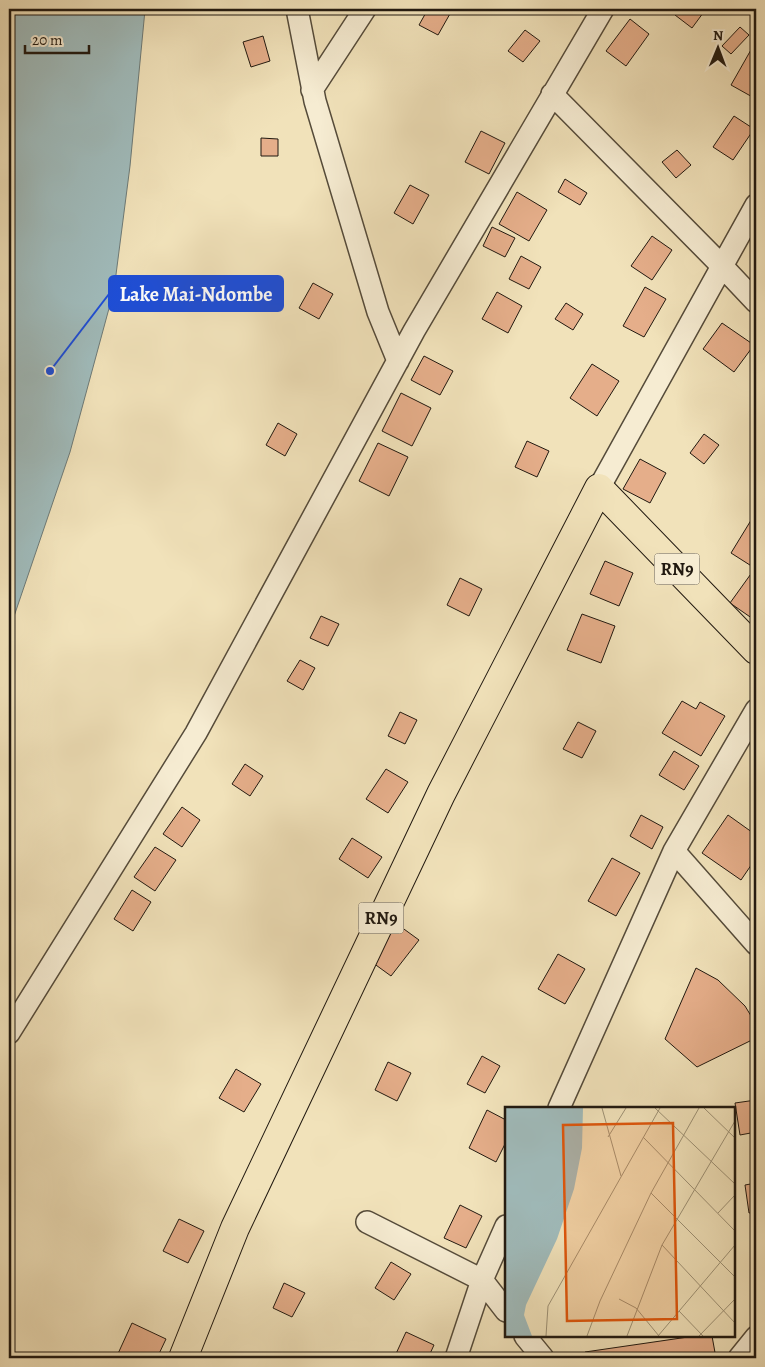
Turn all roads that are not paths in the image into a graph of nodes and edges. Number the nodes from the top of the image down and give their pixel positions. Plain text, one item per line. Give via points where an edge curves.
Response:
1 (296, 9) edge
2 (365, 9) edge
3 (603, 9) edge
4 (312, 90) junction
5 (552, 94) junction
6 (756, 205) edge
7 (722, 266) junction
8 (756, 302) edge
9 (398, 361) junction
10 (599, 488) junction
11 (756, 650) edge
12 (756, 710) edge
13 (674, 851) junction
14 (756, 944) edge
15 (9, 1033) edge
16 (559, 1107) edge
17 (367, 1222) dead end
18 (505, 1228) edge
19 (482, 1280) junction
20 (505, 1310) edge
21 (527, 1337) edge
22 (756, 1337) edge
23 (183, 1358) edge
24 (456, 1358) edge
25 (543, 1358) edge
26 (738, 1358) edge

1 - 4 street
2 - 4 street
3 - 5 street
4 - 9 street via 378,312
5 - 7 street
5 - 9 street
6 - 7 street
7 - 8 street
7 - 10 street
9 - 15 street via 196,733
10 - 11 main road, RN9
10 - 23 main road, RN9 via 441,794 235,1228
12 - 13 street
13 - 14 street
13 - 16 street
17 - 19 street
18 - 19 street
19 - 20 street
19 - 24 street
21 - 25 street
22 - 26 street

